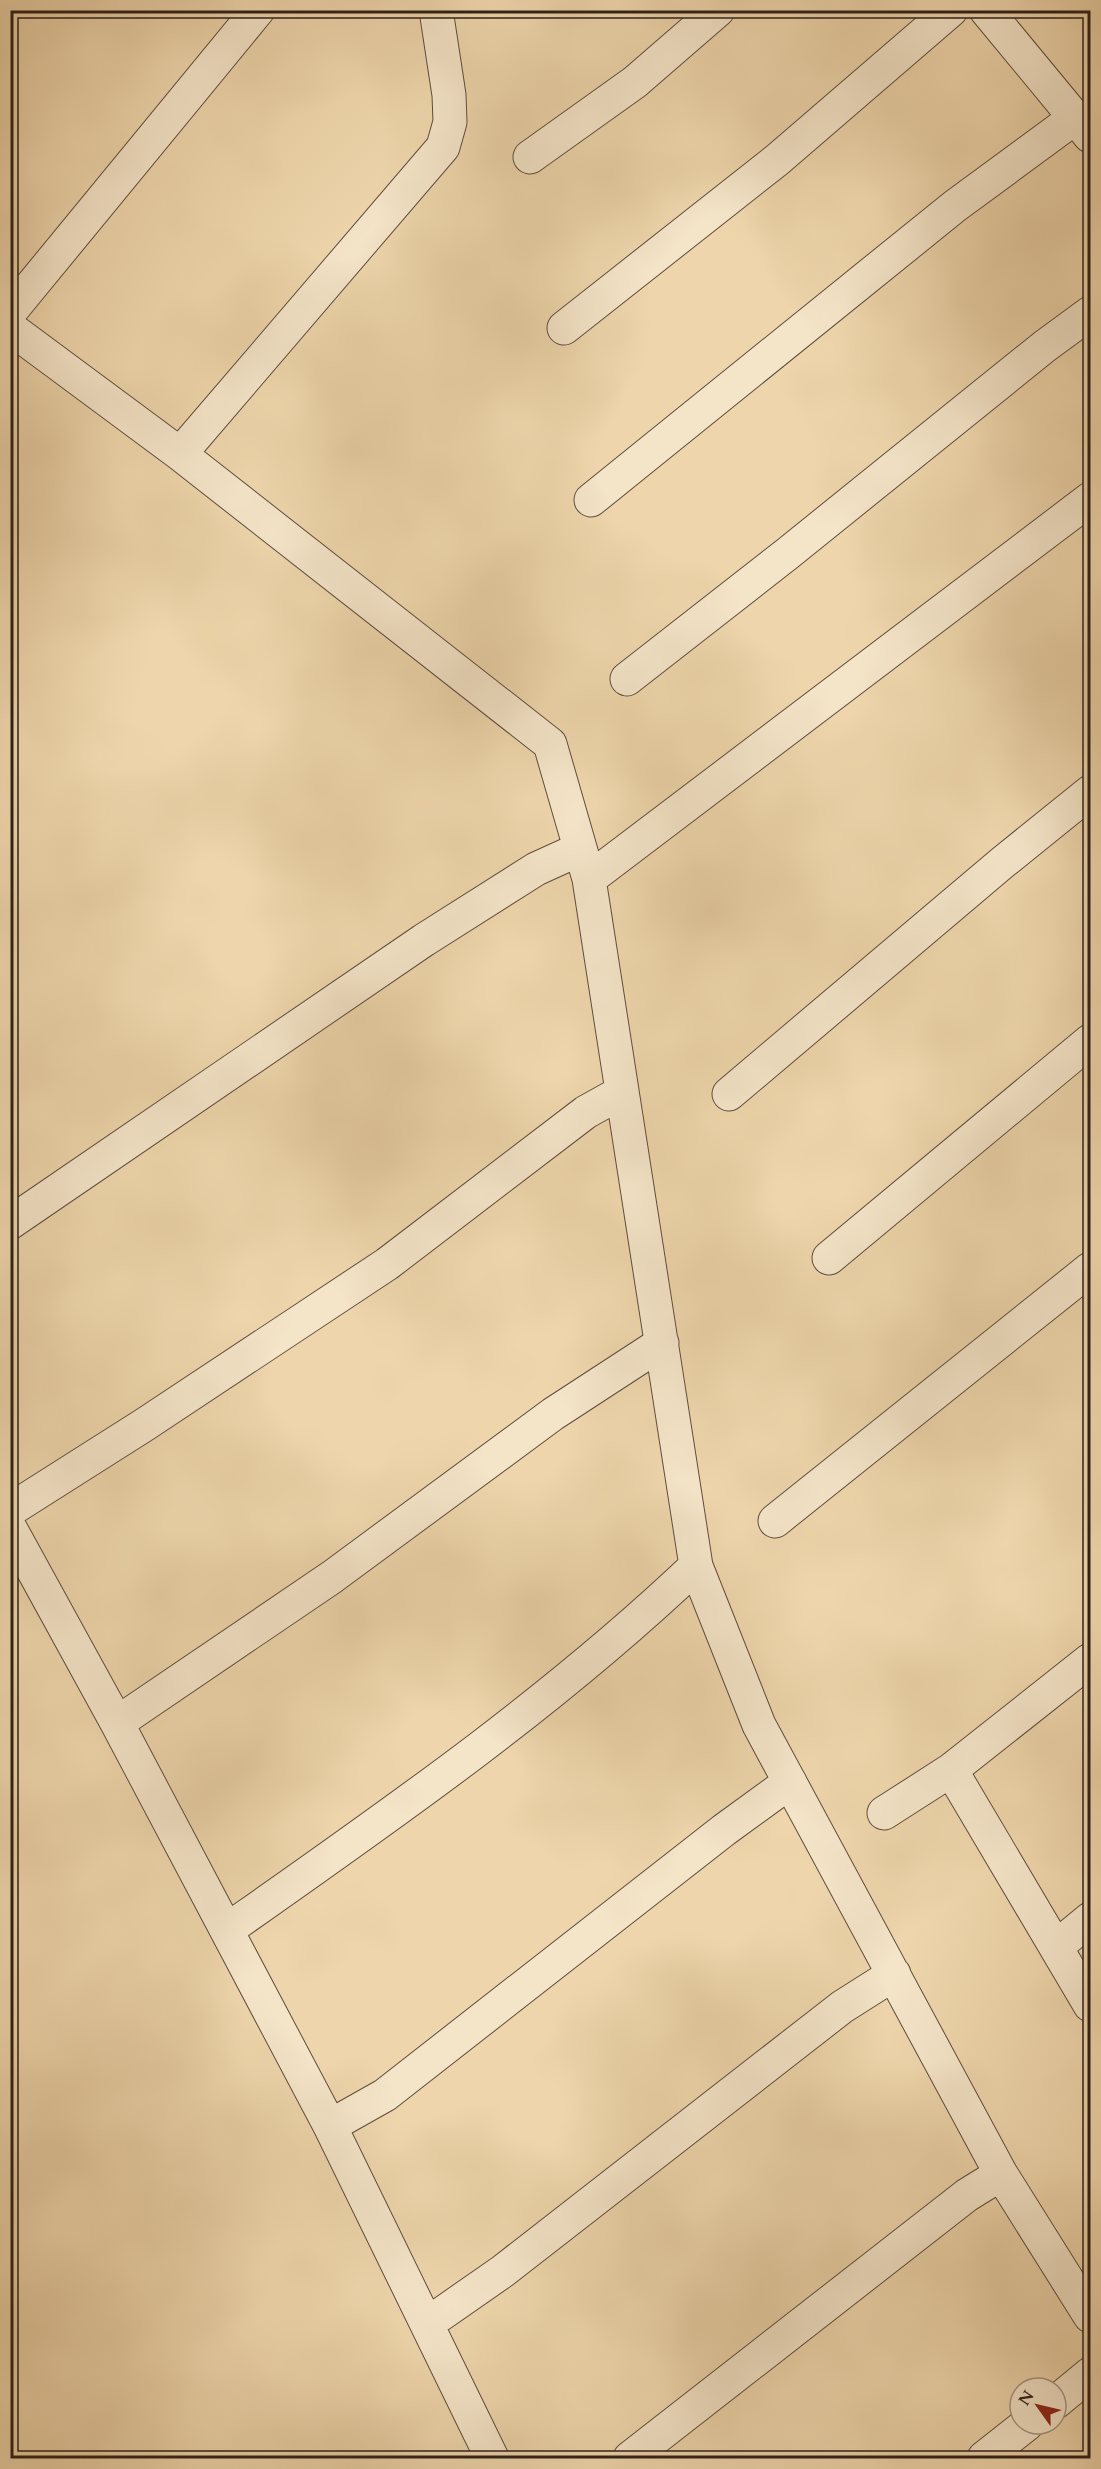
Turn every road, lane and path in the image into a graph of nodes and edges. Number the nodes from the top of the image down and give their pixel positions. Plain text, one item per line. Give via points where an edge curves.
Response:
1 (258, 10) edge
2 (436, 10) edge
3 (718, 10) edge
4 (951, 10) edge
5 (986, 10) edge
6 (1083, 127) edge
7 (530, 157) dead end
8 (10, 312) edge
9 (1090, 313) edge
10 (10, 328) edge
11 (564, 328) dead end
12 (180, 454) junction
13 (1090, 499) edge
14 (591, 500) dead end
15 (627, 679) dead end
16 (1090, 792) edge
17 (585, 864) junction
18 (1090, 1041) edge
19 (622, 1092) junction
20 (729, 1094) dead end
21 (10, 1223) edge
22 (829, 1258) dead end
23 (1090, 1269) edge
24 (662, 1343) junction
25 (10, 1510) edge
26 (775, 1521) dead end
27 (10, 1528) edge
28 (696, 1566) junction
29 (1090, 1660) edge
30 (117, 1723) junction
31 (951, 1770) junction
32 (790, 1782) junction
33 (884, 1813) dead end
34 (1090, 1919) edge
35 (227, 1930) junction
36 (1056, 1947) junction
37 (894, 1974) junction
38 (1090, 2005) edge
39 (330, 2126) junction
40 (1001, 2174) junction
41 (1090, 2316) edge
42 (427, 2324) junction
43 (1090, 2374) edge
44 (1068, 2392) edge
45 (1012, 2436) edge
46 (492, 2458) edge
47 (630, 2458) edge
48 (984, 2458) edge

1 - 8 street
2 - 12 street via 450,113 443,147
3 - 7 street via 635,82
4 - 11 street via 777,160
5 - 6 street
6 - 14 street via 955,206
9 - 15 street
10 - 12 street
12 - 17 street via 550,744
13 - 17 street
16 - 20 street
17 - 19 street
17 - 21 street via 536,869 424,940
18 - 22 street
19 - 24 street
19 - 25 street via 586,1112 387,1264
23 - 26 street
24 - 28 street
24 - 30 street via 553,1414 332,1577
27 - 30 street
28 - 32 street via 759,1725
28 - 35 street via 644,1616 545,1699 405,1805
29 - 31 street
30 - 35 street
31 - 33 street
31 - 36 street
32 - 37 street
32 - 39 street via 385,2095
34 - 36 street
35 - 39 street
36 - 38 street
37 - 40 street
37 - 42 street via 842,2007 503,2271
39 - 42 street
40 - 41 street
40 - 47 street via 967,2195
42 - 46 street
43 - 44 street
45 - 48 street

